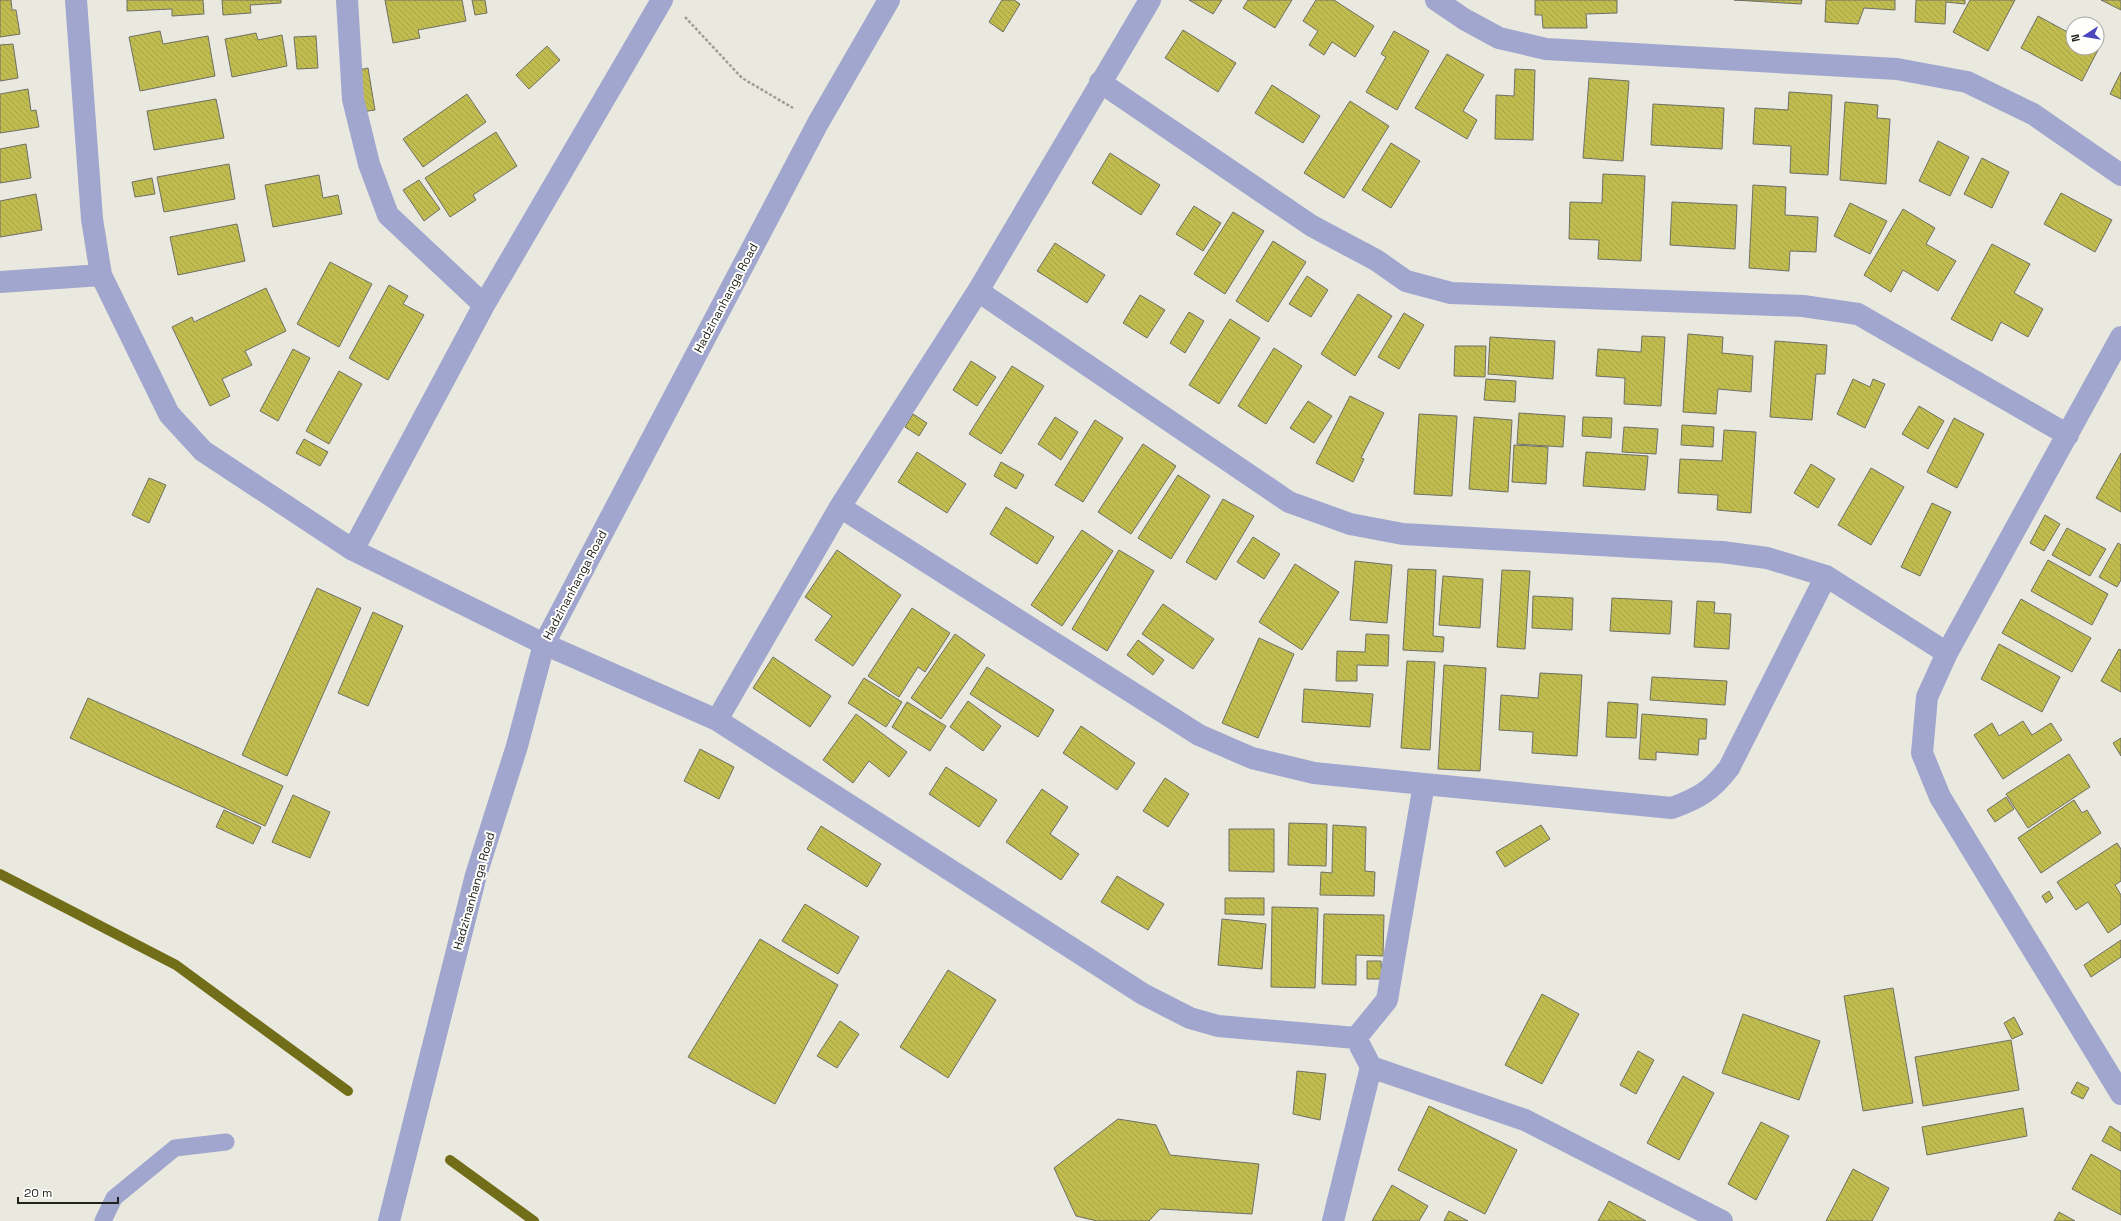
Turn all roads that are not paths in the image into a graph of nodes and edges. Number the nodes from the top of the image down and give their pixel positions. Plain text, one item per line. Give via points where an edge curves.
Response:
1 (76, 0) edge
2 (347, 0) edge
3 (890, 0) edge
4 (1150, 0) edge
5 (1436, 0) edge
6 (671, 6) edge
7 (1100, 82) junction
8 (2121, 175) edge
9 (101, 275) junction
10 (0, 282) edge
11 (978, 291) junction
12 (484, 305) junction
13 (2121, 337) edge
14 (2068, 435) junction
15 (840, 508) junction
16 (353, 550) junction
17 (1826, 576) junction
18 (544, 644) junction
19 (1947, 653) junction
20 (716, 720) junction
21 (1424, 784) junction
22 (1356, 1038) junction
23 (1371, 1067) junction
24 (2121, 1094) edge
25 (226, 1142) dead end
26 (103, 1221) edge
27 (389, 1221) edge
28 (1333, 1221) edge
29 (1722, 1221) edge

1 - 9 street via 92,219
2 - 12 street via 353,98 369,164 388,215
3 - 18 street, Hadzinanhanga Road via 818,123
4 - 7 street
5 - 8 street via 1499,38 1546,49 1897,69 1967,82 2033,114
6 - 12 street
7 - 11 street
7 - 14 street via 1312,226 1376,260 1406,281 1451,293 1803,306 1858,314
9 - 10 street
9 - 16 street via 174,420 203,451
11 - 15 street
11 - 17 street via 1290,502 1350,524 1403,534 1722,552 1767,558
12 - 16 street
13 - 14 street
14 - 19 street
15 - 20 street
15 - 21 street via 1200,735 1252,758 1314,773
16 - 18 street
17 - 19 street
17 - 21 street via 1729,768 1715,786 1692,801 1672,808
18 - 20 street
18 - 27 street, Hadzinanhanga Road via 517,746 476,875
19 - 24 street via 1927,697 1922,753 1940,797
20 - 22 street via 1136,989 1190,1018 1218,1026
21 - 22 street via 1387,1000
22 - 23 street
23 - 28 street
23 - 29 street via 1525,1120
25 - 26 lane via 175,1148 114,1198

